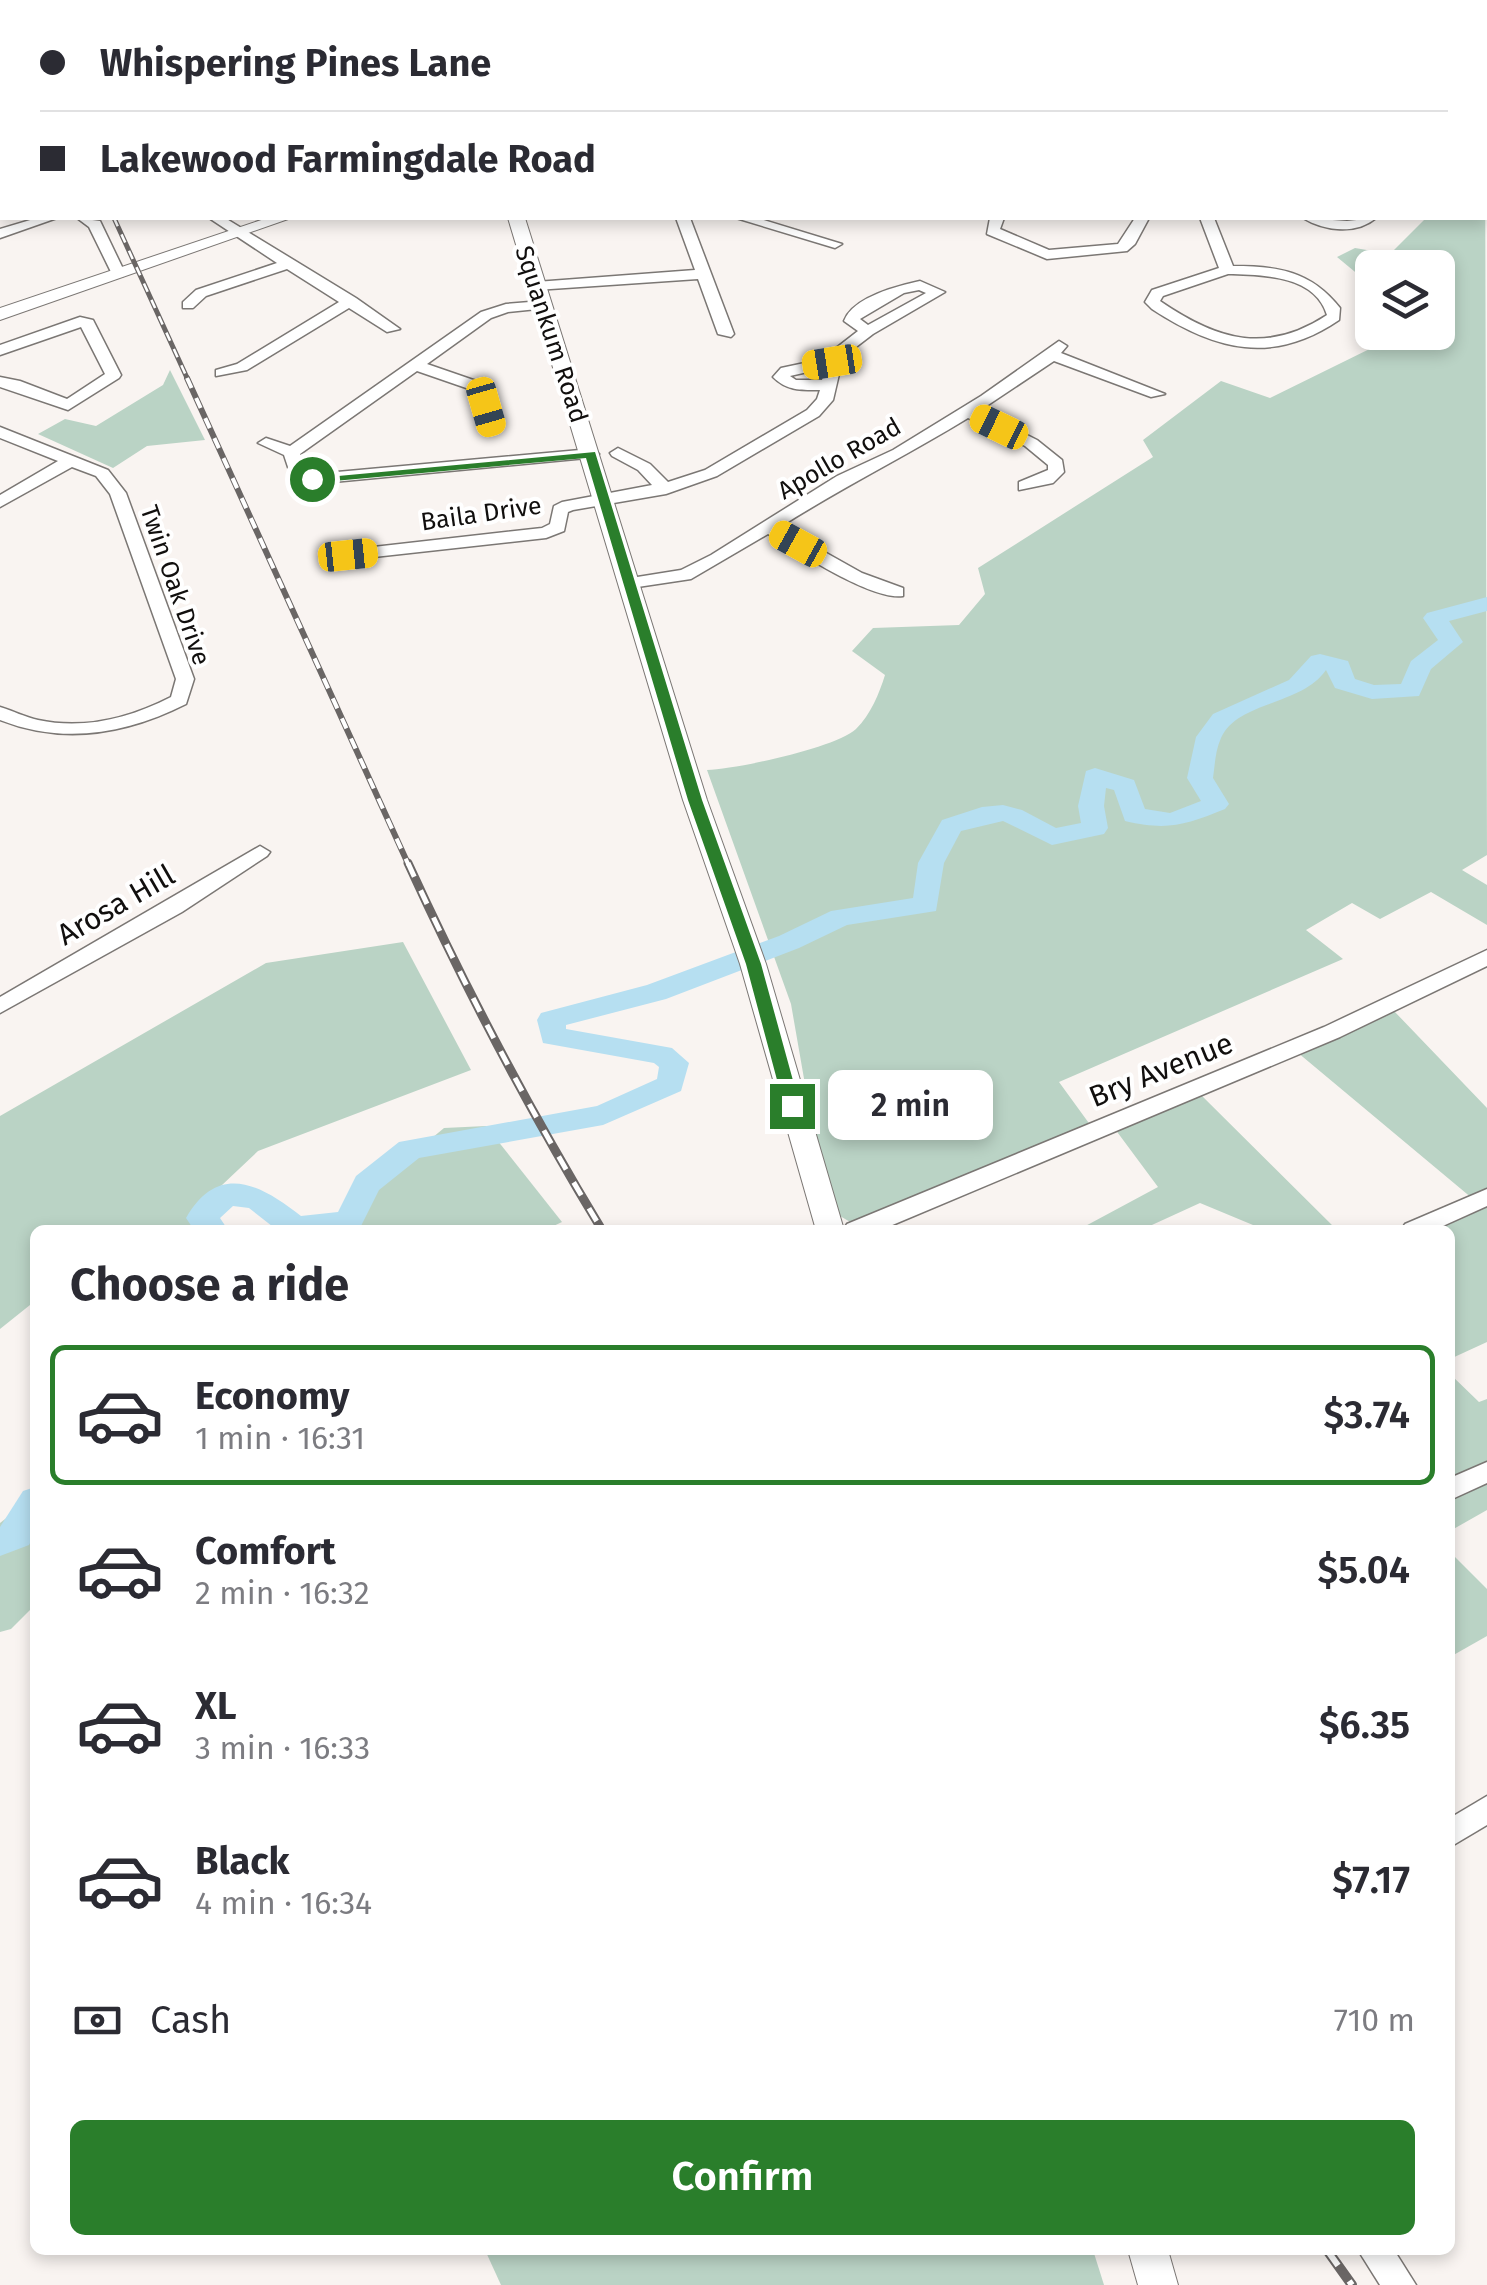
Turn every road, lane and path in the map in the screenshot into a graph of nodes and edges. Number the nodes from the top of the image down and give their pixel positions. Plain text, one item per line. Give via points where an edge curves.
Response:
1 (43, 220) edge
2 (88, 220) edge
3 (219, 220) edge
4 (276, 220) edge
5 (517, 220) edge
6 (684, 220) edge
7 (750, 220) edge
8 (996, 220) edge
9 (1141, 220) edge
10 (1208, 220) edge
11 (1318, 220) edge
12 (1366, 220) edge
13 (238, 232) junction
14 (0, 233) edge
15 (835, 244) dead end
16 (290, 263) junction
17 (1227, 270) junction
18 (118, 273) junction
19 (702, 274) junction
20 (539, 296) junction
21 (350, 300) junction
22 (188, 306) dead end
23 (0, 314) edge
24 (392, 329) dead end
25 (868, 331) junction
26 (726, 334) dead end
27 (0, 350) edge
28 (832, 362) junction
29 (414, 365) junction
30 (221, 372) dead end
31 (0, 382) edge
32 (828, 385) junction
33 (1157, 394) dead end
34 (967, 411) junction
35 (492, 428) dead end
36 (0, 432) edge
37 (266, 443) dead end
38 (292, 452) junction
39 (618, 452) dead end
40 (591, 454) junction
41 (74, 459) junction
42 (1026, 486) dead end
43 (666, 489) junction
44 (606, 500) junction
45 (0, 502) edge
46 (769, 528) junction
47 (348, 555) dead end
48 (631, 583) junction
49 (897, 592) dead end
50 (0, 712) edge
51 (260, 852) dead end
52 (1487, 957) edge
53 (0, 1006) edge
54 (1487, 1197) edge
55 (829, 1225) edge
56 (870, 1225) edge
57 (1424, 1225) edge
58 (1487, 1472) edge
59 (1455, 1488) edge
60 (1487, 1809) edge
61 (1455, 1831) edge
62 (1149, 2255) edge
63 (1378, 2255) edge
64 (1158, 2285) edge
65 (1400, 2285) edge

1 - 14 street
2 - 18 street
3 - 13 street
4 - 13 main road
5 - 20 main road, Squankum Road
6 - 19 street
7 - 15 street
8 - 9 street via 992,230 1055,256 1122,248
10 - 17 street
11 - 12 street via 1342,226
13 - 16 street
13 - 18 main road
16 - 21 street
16 - 22 street via 201,294
17 - 17 street via 1157,293 1152,302 1219,338 1258,348 1334,318 1335,310 1310,281
18 - 23 main road
19 - 20 street
19 - 26 street
20 - 29 street via 486,315
20 - 40 main road, Squankum Road
21 - 24 street
21 - 30 street via 242,367
25 - 25 street via 888,319 938,292 913,286 854,314 852,321
25 - 28 street
27 - 31 street via 85,320 113,375 68,405
28 - 32 street
28 - 32 street via 786,370 781,377 787,384
29 - 35 street via 479,386
29 - 38 street
32 - 43 street, Baila Drive via 813,413 711,473
33 - 34 street, Apollo Road via 1055,351
34 - 42 street via 1056,463 1046,480
34 - 46 street, Apollo Road
36 - 41 street, Twin Oak Drive
37 - 38 street
38 - 40 street via 296,470 312,479
39 - 43 street
40 - 44 main road, Squankum Road
41 - 45 street
41 - 50 street, Twin Oak Drive via 102,473 118,494 184,679 179,700 152,716 65,732
43 - 44 street, Baila Drive
44 - 47 street, Baila Drive via 563,508 558,527 546,533
44 - 48 main road, Squankum Road
46 - 48 street, Apollo Road via 685,575
46 - 49 street
48 - 55 main road, Squankum Road
51 - 53 street, Arosa Hill
52 - 56 street, Bry Avenue via 1390,1006
54 - 57 street
58 - 59 street
60 - 61 street
62 - 64 main road
63 - 65 street

